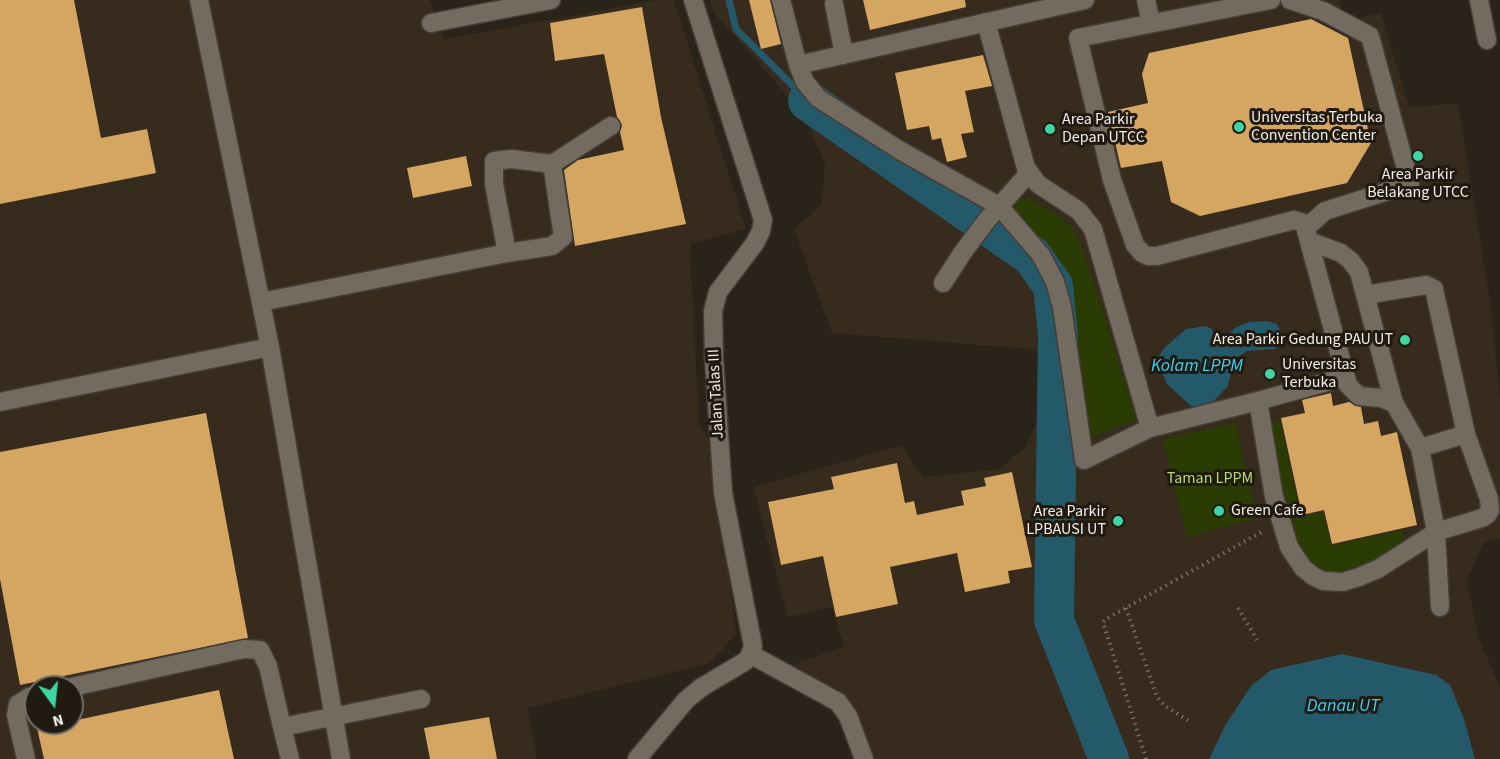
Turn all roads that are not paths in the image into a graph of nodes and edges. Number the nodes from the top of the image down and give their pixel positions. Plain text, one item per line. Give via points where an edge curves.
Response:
1 (199, 0) edge
2 (551, 0) edge
3 (693, 0) edge
4 (781, 0) edge
5 (1085, 0) edge
6 (1146, 0) edge
7 (1271, 0) edge
8 (1290, 0) edge
9 (1479, 0) edge
10 (834, 4) dead end
11 (986, 22) junction
12 (430, 23) dead end
13 (1151, 23) junction
14 (1487, 40) dead end
15 (844, 55) junction
16 (798, 66) junction
17 (611, 126) dead end
18 (552, 164) junction
19 (1029, 173) junction
20 (999, 206) junction
21 (1308, 234) junction
22 (507, 253) junction
23 (943, 283) dead end
24 (1365, 295) junction
25 (261, 302) junction
26 (270, 346) junction
27 (1345, 377) junction
28 (1258, 401) junction
29 (0, 402) edge
30 (1394, 403) junction
31 (1150, 428) junction
32 (1466, 434) junction
33 (1420, 448) junction
34 (1436, 532) junction
35 (1440, 607) dead end
36 (750, 654) junction
37 (84, 684) edge
38 (421, 699) dead end
39 (24, 700) edge
40 (333, 716) junction
41 (282, 727) junction
42 (26, 759) edge
43 (290, 759) edge
44 (341, 759) edge
45 (637, 759) edge
46 (864, 759) edge

1 - 25 street
2 - 12 street
3 - 36 street, Jalan Talas III via 763,220 755,243 718,292 713,311 723,493 753,646
4 - 16 street
5 - 11 street
6 - 13 street
7 - 13 street
8 - 21 street via 1323,11 1370,36 1410,184 1325,211
9 - 14 street
10 - 15 street
11 - 15 street
11 - 19 street
13 - 21 street via 1078,38 1112,180 1138,249 1148,256 1158,256 1294,220 1301,221
15 - 16 street
16 - 20 street via 818,98
17 - 18 street
18 - 22 street via 563,237 552,246
18 - 22 street via 494,161 494,184
19 - 20 street
19 - 31 street via 1090,223
20 - 23 street
20 - 31 street via 1041,255 1055,282 1084,460
21 - 24 street via 1350,260 1359,272
21 - 27 street
22 - 25 street
24 - 30 street
24 - 32 street via 1426,285 1434,289
25 - 26 street
26 - 29 street
26 - 40 street
27 - 28 street
27 - 30 street via 1354,393
28 - 31 street
28 - 34 street via 1274,497 1289,547 1312,576 1329,583 1343,582 1378,568
30 - 33 street
32 - 33 street
32 - 34 street via 1490,510 1482,518
33 - 34 street
34 - 35 street
36 - 45 street via 744,662 693,694
36 - 46 street via 838,702
37 - 41 street via 244,650 260,650 268,666
38 - 40 street
39 - 42 street via 18,704 16,715
40 - 41 street
40 - 44 street
41 - 43 street

